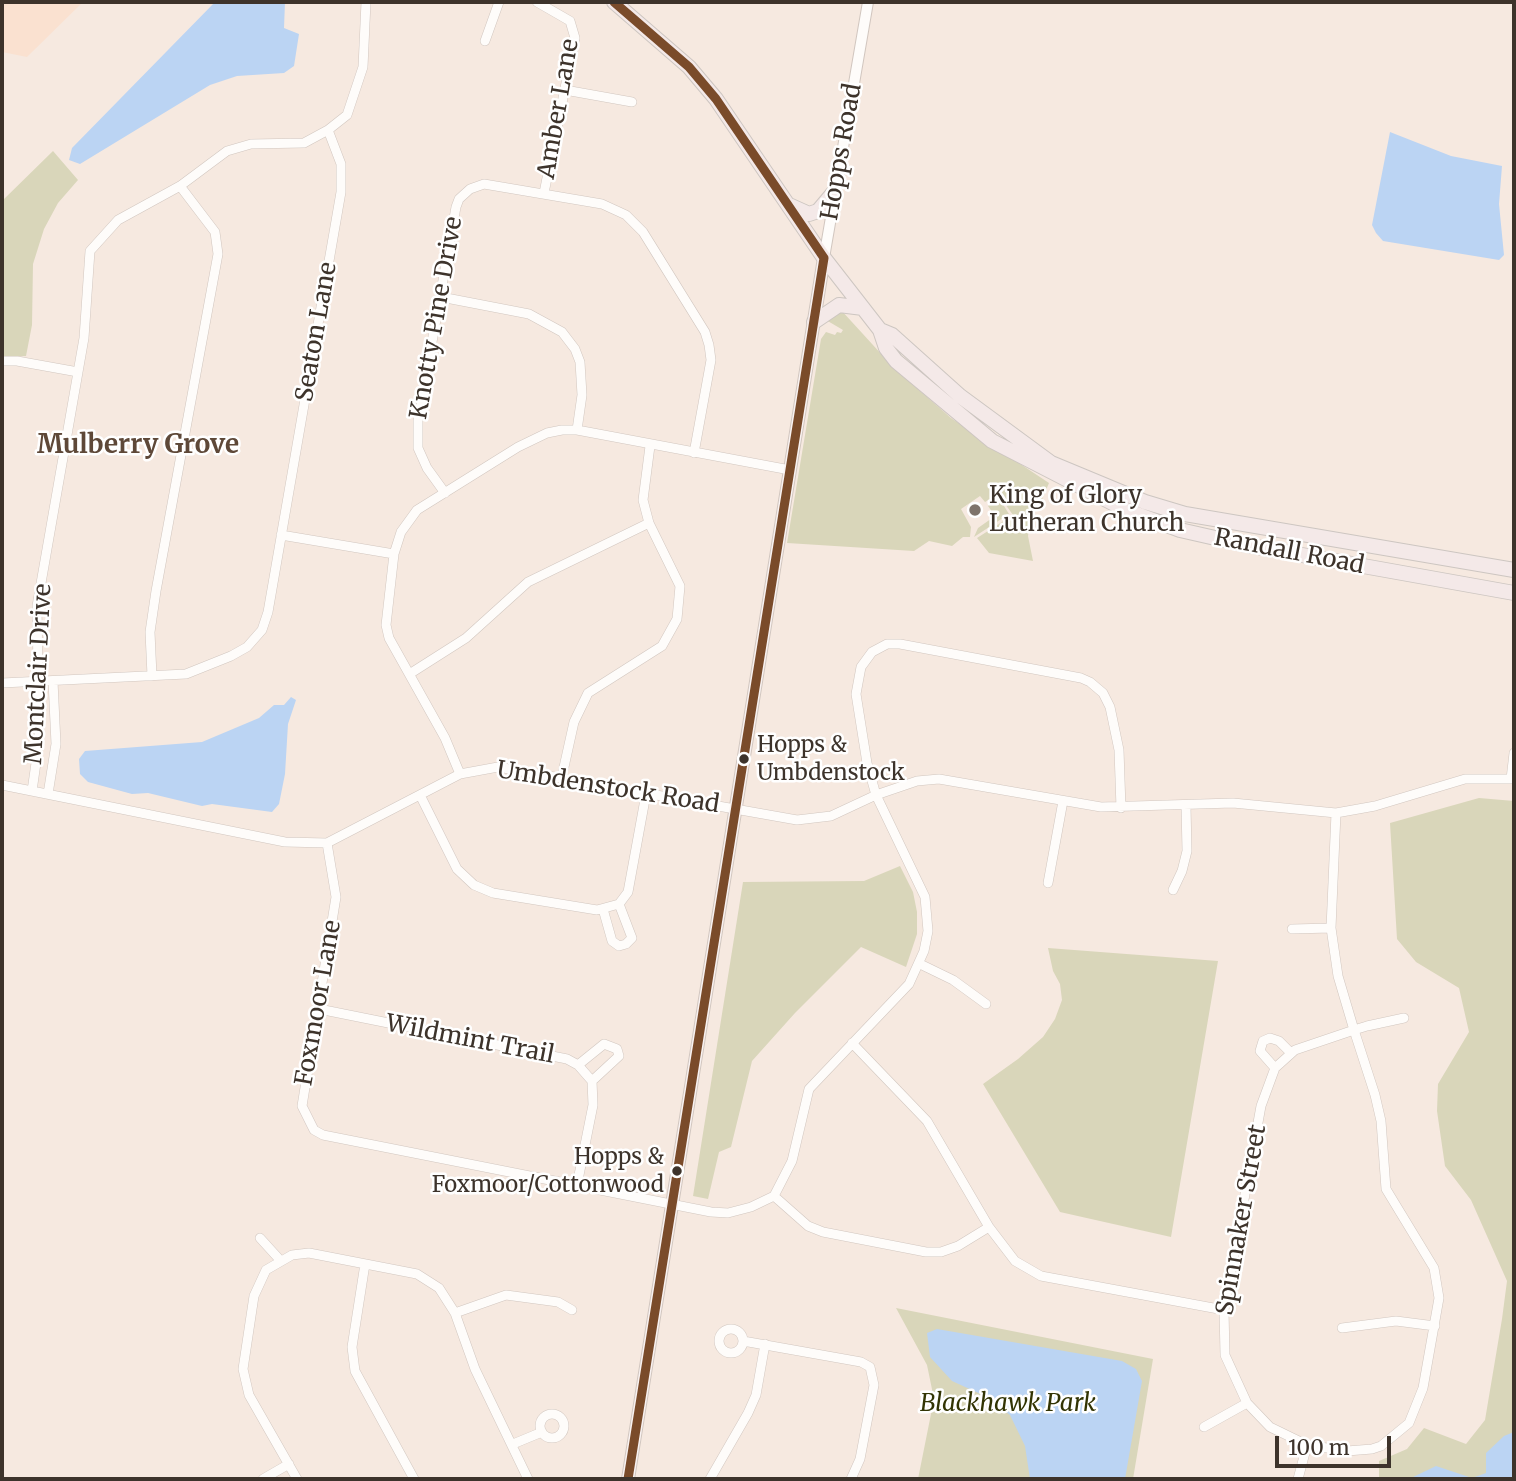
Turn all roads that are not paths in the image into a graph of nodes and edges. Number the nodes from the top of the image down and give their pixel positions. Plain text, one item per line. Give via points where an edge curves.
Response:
1 (366, 2) edge
2 (499, 2) edge
3 (537, 2) edge
4 (614, 2) edge
5 (868, 2) edge
6 (485, 41) dead end
7 (565, 90) junction
8 (632, 102) dead end
9 (328, 130) junction
10 (180, 186) junction
11 (834, 192) junction
12 (544, 193) junction
13 (788, 205) junction
14 (824, 258) junction
15 (441, 297) junction
16 (863, 308) junction
17 (814, 323) junction
18 (880, 330) junction
19 (2, 361) edge
20 (78, 372) junction
21 (577, 430) junction
22 (650, 446) junction
23 (694, 453) junction
24 (790, 470) junction
25 (445, 493) junction
26 (649, 523) junction
27 (281, 535) junction
28 (394, 554) junction
29 (1514, 570) edge
30 (1514, 593) edge
31 (411, 673) junction
32 (152, 676) junction
33 (38, 681) junction
34 (53, 681) junction
35 (2, 683) edge
36 (1514, 752) edge
37 (460, 774) junction
38 (562, 776) junction
39 (1513, 779) edge
40 (2, 785) edge
41 (32, 791) junction
42 (48, 794) junction
43 (420, 794) junction
44 (646, 794) junction
45 (876, 795) junction
46 (1063, 801) junction
47 (1185, 806) junction
48 (735, 808) junction
49 (1121, 808) junction
50 (1336, 813) junction
51 (327, 844) junction
52 (1048, 883) dead end
53 (1172, 890) dead end
54 (620, 904) junction
55 (603, 909) junction
56 (1331, 928) junction
57 (1292, 929) dead end
58 (920, 964) junction
59 (986, 1004) dead end
60 (319, 1009) junction
61 (1404, 1018) dead end
62 (1354, 1030) junction
63 (852, 1043) junction
64 (1291, 1054) junction
65 (578, 1065) junction
66 (1275, 1068) junction
67 (592, 1081) junction
68 (577, 1185) junction
69 (774, 1196) junction
70 (671, 1203) junction
71 (989, 1227) junction
72 (260, 1238) dead end
73 (280, 1260) junction
74 (365, 1264) junction
75 (572, 1310) dead end
76 (1224, 1310) junction
77 (455, 1313) junction
78 (1435, 1326) junction
79 (1342, 1328) dead end
80 (743, 1340) dead end
81 (765, 1344) junction
82 (1247, 1403) junction
83 (1204, 1427) dead end
84 (542, 1432) dead end
85 (513, 1444) junction
86 (1307, 1446) junction
87 (289, 1464) junction
88 (262, 1479) edge
89 (297, 1479) edge
90 (414, 1479) edge
91 (528, 1479) edge
92 (628, 1479) edge
93 (710, 1479) edge
94 (851, 1479) edge
95 (1298, 1479) edge

1 - 9 street via 360,82 347,115
2 - 6 street
3 - 7 street, Amber Lane via 570,21 574,29
4 - 13 main road, Randall Road via 689,67
5 - 11 street, Hopps Road
7 - 8 street
7 - 12 street, Amber Lane
9 - 10 street, Montclair Drive via 304,143 251,144 227,151
9 - 27 street, Seaton Lane via 341,164 341,192
10 - 20 street, Montclair Drive via 118,220 90,251 89,306
10 - 32 street via 215,232 218,254 151,622
11 - 13 main road via 818,211 809,214
11 - 14 street, Hopps Road
12 - 15 street, Knotty Pine Drive via 484,184 459,199
12 - 23 street, Knotty Pine Drive via 601,204 626,215 643,232 705,332 711,360
13 - 14 main road, Randall Road
14 - 16 main road, Randall Road
14 - 17 main road, Hopps Road
15 - 21 street via 529,314 562,332 580,362
15 - 25 street, Knotty Pine Drive via 417,435 427,468
16 - 17 main road via 839,305
16 - 18 main road, Randall Road
17 - 24 main road, Hopps Road
18 - 29 main road, Randall Road via 1051,463 1145,502 1185,514
18 - 30 main road, Randall Road via 896,361 992,442 1126,510 1214,539
19 - 20 street
20 - 33 street, Montclair Drive via 37,606
21 - 22 street
21 - 25 street via 547,433
22 - 23 street
22 - 26 street via 643,485
23 - 24 street
24 - 48 main road, Hopps Road
25 - 28 street via 408,520
26 - 31 street via 528,582 466,638
26 - 38 street via 680,586 677,619 662,646 587,693 573,722
27 - 28 street
27 - 32 street, Seaton Lane via 268,612 255,639 202,669
28 - 31 street via 386,625
31 - 37 street
32 - 34 street, Seaton Lane
33 - 34 street, Seaton Lane
33 - 35 street, Seaton Lane
33 - 41 street, Montclair Drive via 39,742
34 - 42 street via 56,744
36 - 39 street
37 - 38 street, Umbdenstock Road via 498,767
37 - 43 street, Umbdenstock Road
38 - 44 street, Umbdenstock Road
39 - 50 street, Umbdenstock Road via 1465,779
40 - 41 street
41 - 42 street
42 - 51 street via 285,842
43 - 51 street, Umbdenstock Road
43 - 55 street via 457,869 474,885 493,893
44 - 48 street, Umbdenstock Road
44 - 54 street via 628,892
45 - 46 street, Umbdenstock Road via 939,779
45 - 48 street, Umbdenstock Road via 831,816 813,819
45 - 49 street via 856,694 860,667 872,652 887,644 900,644 1081,677 1097,687 1107,700 1117,739
45 - 58 street via 925,897 928,931
46 - 49 street, Umbdenstock Road
46 - 52 street
47 - 49 street, Umbdenstock Road
47 - 50 street, Umbdenstock Road via 1233,803
47 - 53 street via 1187,851
48 - 70 main road, Hopps Road
50 - 56 street, Spinnaker Street
51 - 60 street, Foxmoor Lane via 336,897
54 - 55 street
54 - 55 street via 632,938 626,944 612,941
56 - 57 street
56 - 62 street, Spinnaker Street via 1338,976
58 - 59 street
58 - 63 street via 909,984
60 - 65 street, Wildmint Trail via 567,1059
60 - 68 street, Foxmoor Lane via 302,1106 314,1130
61 - 62 street
62 - 64 street, Spinnaker Street
62 - 78 street, Spinnaker Street via 1381,1121 1386,1189 1438,1282
63 - 69 street via 809,1089 789,1171
63 - 71 street via 927,1121
64 - 66 street, Spinnaker Street
64 - 66 street via 1279,1041 1263,1041 1260,1051
65 - 67 street, Wildmint Trail
65 - 67 street via 604,1044 617,1049 619,1056
66 - 76 street, Spinnaker Street via 1261,1106
67 - 68 street via 593,1105
68 - 70 street, Foxmoor Lane
69 - 70 street, Foxmoor Lane via 728,1213
69 - 71 street via 808,1226 823,1232 926,1252 958,1246
70 - 92 main road, Hopps Road
71 - 76 street via 1015,1261 1041,1276
72 - 73 street
73 - 74 street via 309,1253
73 - 87 street via 266,1270 254,1296 243,1370 249,1395
74 - 77 street via 417,1274 439,1288
74 - 90 street via 352,1347 355,1371
75 - 77 street via 558,1302 506,1295
76 - 82 street, Spinnaker Street via 1225,1355
77 - 85 street via 475,1369
78 - 79 street via 1396,1321
78 - 86 street, Spinnaker Street via 1418,1409 1397,1435 1363,1451
80 - 81 street
81 - 93 street via 752,1404
81 - 94 street via 861,1362 873,1371 860,1459
82 - 83 street
82 - 86 street, Spinnaker Street via 1270,1427
84 - 85 street
85 - 91 street
86 - 95 street
87 - 88 street
87 - 89 street

